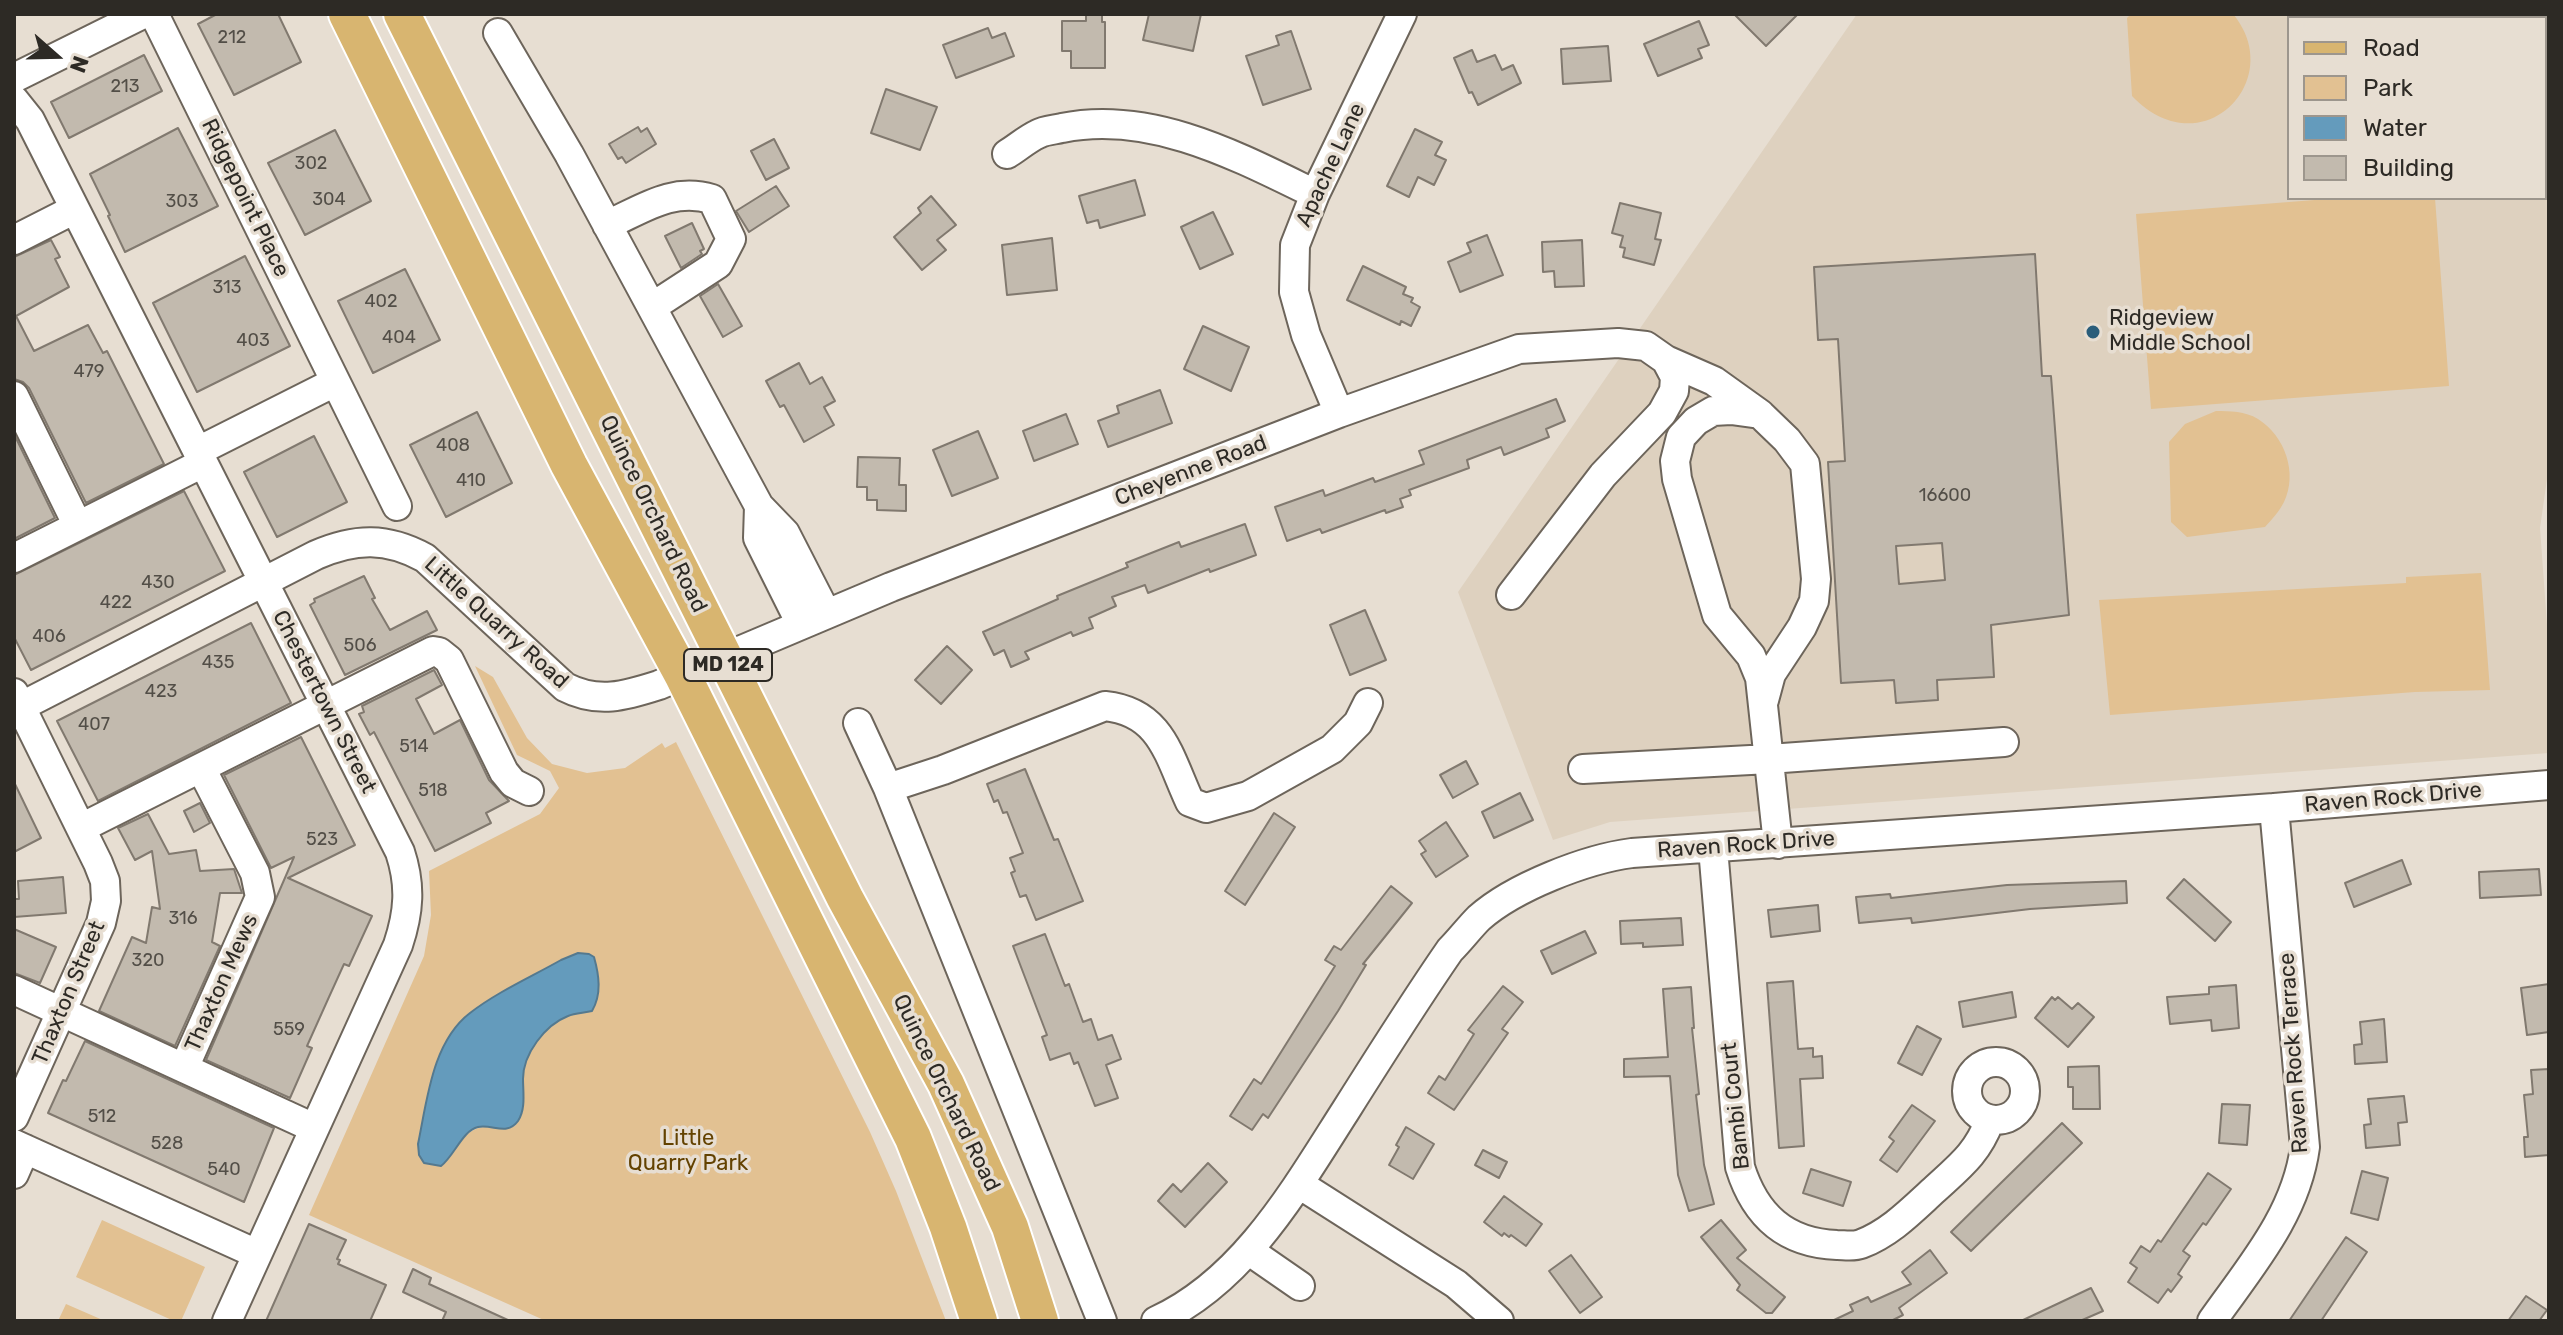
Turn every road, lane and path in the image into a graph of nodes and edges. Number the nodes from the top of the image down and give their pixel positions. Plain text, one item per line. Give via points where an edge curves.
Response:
1 (143, 14) edge
2 (154, 14) edge
3 (347, 14) edge
4 (402, 14) edge
5 (1402, 14) edge
6 (498, 33) dead end
7 (14, 78) edge
8 (14, 100) edge
9 (1007, 154) dead end
10 (1315, 194) junction
11 (75, 209) junction
12 (607, 225) junction
13 (14, 240) edge
14 (652, 307) junction
15 (1666, 360) junction
16 (335, 382) junction
17 (14, 396) edge
18 (1339, 413) junction
19 (1760, 414) junction
20 (200, 457) junction
21 (397, 506) dead end
22 (759, 506) junction
23 (78, 526) junction
24 (14, 558) edge
25 (263, 582) junction
26 (1511, 595) dead end
27 (826, 613) junction
28 (801, 624) junction
29 (725, 658) junction
30 (683, 676) junction
31 (1764, 700) junction
32 (1368, 703) dead end
33 (16, 704) edge
34 (325, 705) junction
35 (858, 723) dead end
36 (2004, 742) dead end
37 (1769, 759) junction
38 (201, 768) junction
39 (1583, 769) dead end
40 (2549, 785) edge
41 (888, 788) junction
42 (529, 791) dead end
43 (2274, 808) junction
44 (81, 828) junction
45 (1778, 844) junction
46 (1713, 848) junction
47 (14, 990) edge
48 (62, 1012) junction
49 (184, 1068) junction
50 (14, 1117) edge
51 (1990, 1120) dead end
52 (314, 1128) junction
53 (18, 1156) edge
54 (1299, 1184) junction
55 (1248, 1250) junction
56 (257, 1254) junction
57 (1300, 1286) dead end
58 (227, 1321) edge
59 (979, 1321) edge
60 (1040, 1321) edge
61 (1102, 1321) edge
62 (1156, 1321) edge
63 (1499, 1321) edge
64 (2212, 1321) edge

1 - 7 street
2 - 16 street, Ridgepoint Place
3 - 30 main road, Quince Orchard Road / MD 124 via 569,465
4 - 29 main road, Quince Orchard Road / MD 124
5 - 10 street, Apache Lane
6 - 12 street
8 - 11 street, Chestertown Street via 30,120
9 - 10 street via 1038,133 1088,123 1146,128 1191,139
10 - 18 street, Apache Lane via 1295,245 1294,292
11 - 13 street
11 - 20 street, Chestertown Street
12 - 14 street
12 - 14 street via 667,198 694,194 712,199 731,239 718,264
14 - 22 street
15 - 18 street, Cheyenne Road via 1646,346 1618,343 1519,349
15 - 19 street, Cheyenne Road via 1714,381
15 - 26 street via 1675,377 1674,391 1662,413 1603,475
16 - 20 street
16 - 21 street, Ridgepoint Place
17 - 23 street
18 - 27 street, Cheyenne Road
19 - 31 street, Cheyenne Road via 1805,464 1816,579 1814,601 1771,674
19 - 31 street via 1713,411 1681,437 1675,461 1717,615 1751,656
20 - 23 street
20 - 25 street, Chestertown Street
22 - 27 street via 785,533
22 - 28 street via 758,538
23 - 24 street
25 - 30 street, Little Quarry Road via 331,548 361,540 387,542 425,558 549,674 577,693 621,697
25 - 33 street, Little Quarry Road
25 - 34 street, Chestertown Street
27 - 28 street, Cheyenne Road
28 - 29 street, Cheyenne Road
29 - 30 street, Little Quarry Road
29 - 60 main road, Quince Orchard Road / MD 124 via 845,898 946,1084 1010,1227
30 - 59 main road, Quince Orchard Road / MD 124 via 913,1138
31 - 37 street
32 - 41 street via 1358,723 1332,749 1248,796 1206,808 1190,802 1155,728 1139,714 1105,706
33 - 44 street, Thaxton Street
34 - 38 street
34 - 42 street via 426,653 439,652 449,660 507,776
34 - 52 street, Chestertown Street via 400,852 409,898 398,945
35 - 41 street
36 - 37 street
37 - 39 street
37 - 45 street
38 - 44 street
38 - 49 street, Thaxton Mews via 255,873 260,897
40 - 43 street, Raven Rock Drive
41 - 61 street
43 - 45 street, Raven Rock Drive
43 - 64 street, Raven Rock Terrace via 2305,1147 2302,1171 2282,1220
44 - 48 street, Thaxton Street via 105,881 106,901
45 - 46 street, Raven Rock Drive
46 - 51 street, Bambi Court via 1740,1167 1747,1188 1772,1222 1793,1237 1858,1246 1892,1228 1974,1152
46 - 54 street, Raven Rock Drive via 1619,855 1569,868 1480,917 1424,988
47 - 48 street, Thaxton Mews
48 - 49 street, Thaxton Mews
48 - 50 street, Thaxton Street
49 - 52 street, Thaxton Mews
52 - 56 street, Chestertown Street
53 - 56 street
54 - 55 street, Raven Rock Drive
54 - 63 street via 1456,1284
55 - 57 street
55 - 62 street, Raven Rock Drive via 1210,1287
56 - 58 street, Chestertown Street

